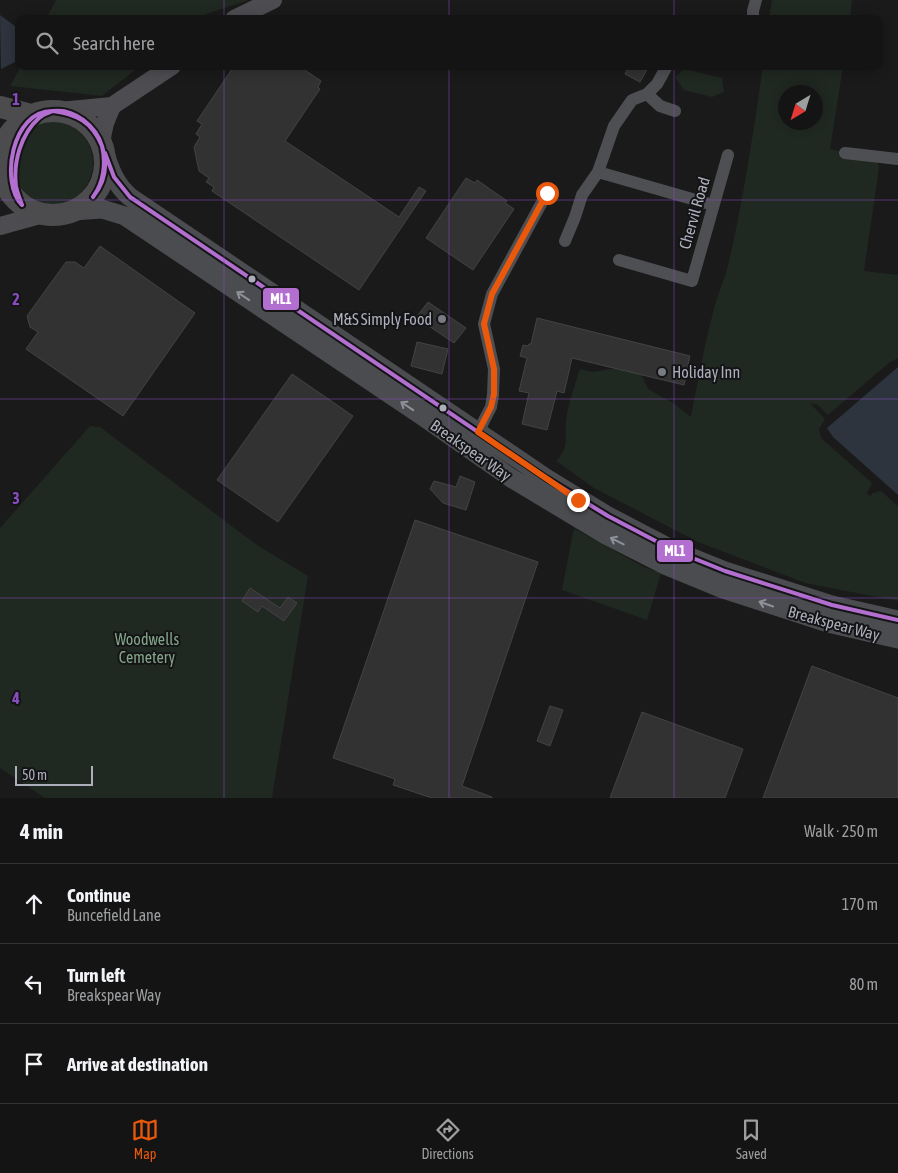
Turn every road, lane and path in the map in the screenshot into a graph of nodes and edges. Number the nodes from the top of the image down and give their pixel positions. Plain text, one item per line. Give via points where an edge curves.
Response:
1 (273, 0) edge
2 (756, 0) edge
3 (242, 15) edge
4 (752, 15) edge
5 (166, 70) edge
6 (664, 70) edge
7 (647, 94) junction
8 (112, 106) junction
9 (0, 107) edge
10 (60, 110) junction
11 (675, 110) dead end
12 (31, 114) junction
13 (103, 147) junction
14 (844, 153) dead end
15 (728, 155) dead end
16 (898, 159) edge
17 (0, 170) edge
18 (598, 172) junction
19 (547, 193) dead end
20 (713, 205) junction
21 (74, 211) junction
22 (43, 214) junction
23 (0, 226) edge
24 (565, 241) dead end
25 (619, 260) dead end
26 (478, 432) junction
27 (898, 620) edge
28 (898, 639) edge

1 - 3 street
2 - 4 street
5 - 8 street
6 - 7 street
7 - 11 street via 660,106
7 - 18 street via 632,100 614,126
8 - 10 street
8 - 13 street via 105,123
9 - 12 highway
10 - 12 highway
10 - 13 highway via 77,116 91,127
12 - 17 highway via 9,134 2,150
13 - 21 highway via 105,167 102,181 86,204
13 - 26 main road, Breakspear Way via 114,179 130,197
14 - 16 street
15 - 20 street, Chervil Road
17 - 22 highway via 16,200
18 - 20 street
18 - 24 street via 582,194
19 - 26 street via 492,294 487,310 484,324 494,369 494,394
20 - 25 street, Chervil Road via 692,281
21 - 22 highway
28 -> 21 main road, Breakspear Way via 828,623 723,589 667,566 606,535 510,478 124,216 102,209
22 - 23 street
26 - 27 main road, Breakspear Way via 578,500 673,550 779,589

